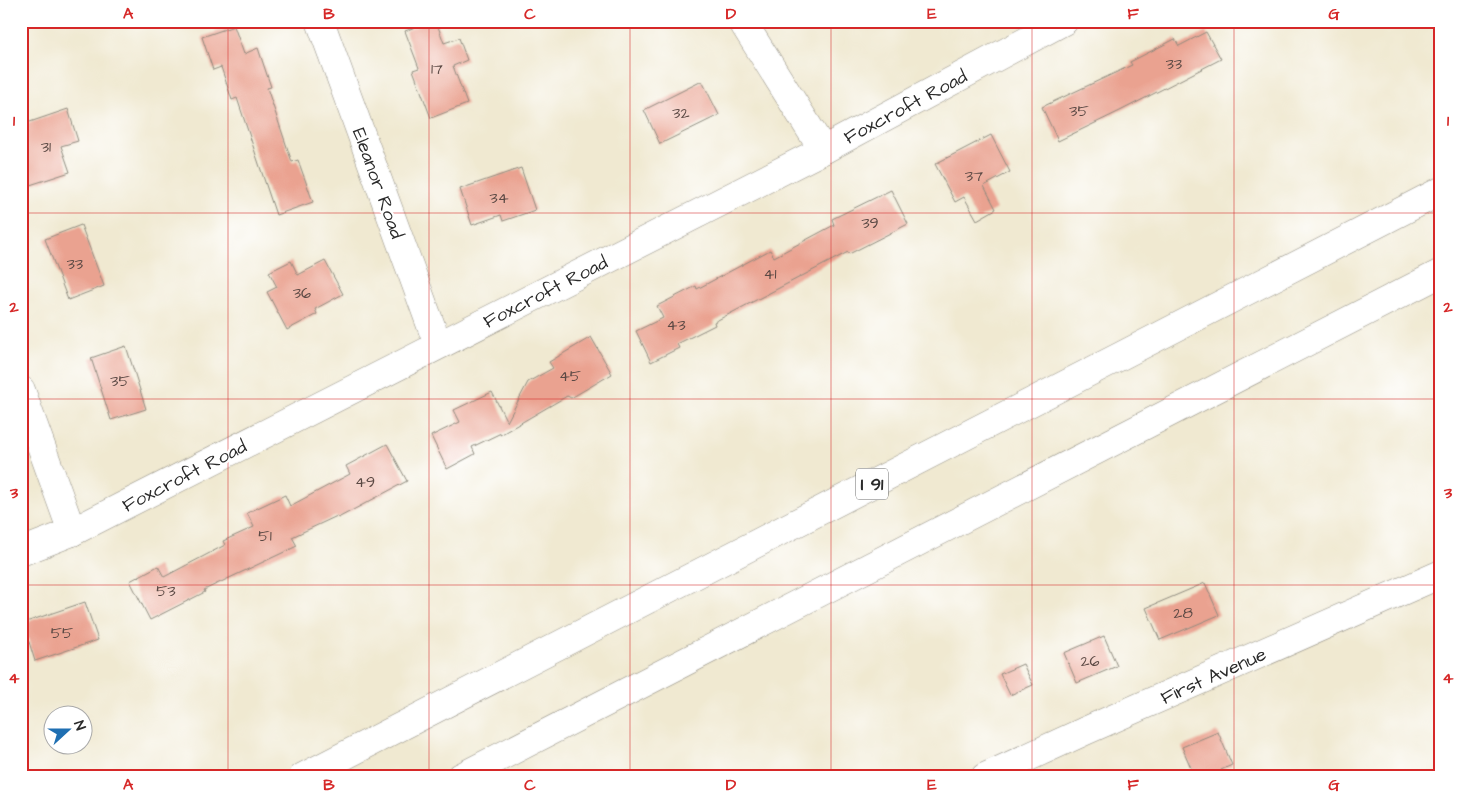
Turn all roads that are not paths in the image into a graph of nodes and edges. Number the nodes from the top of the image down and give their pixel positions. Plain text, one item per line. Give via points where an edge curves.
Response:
1 (320, 21) edge
2 (742, 21) edge
3 (1064, 21) edge
4 (823, 150) junction
5 (1441, 191) edge
6 (1441, 273) edge
7 (438, 345) junction
8 (21, 390) edge
9 (72, 532) junction
10 (21, 552) edge
11 (1441, 574) edge
12 (303, 777) edge
13 (461, 777) edge
14 (986, 777) edge

1 - 7 main road, Eleanor Road
2 - 4 main road
3 - 4 main road, Foxcroft Road
4 - 7 main road, Foxcroft Road
5 - 12 main road, I 91
6 - 13 main road
7 - 9 main road, Foxcroft Road
8 - 9 main road
9 - 10 main road, Foxcroft Road
11 - 14 main road, First Avenue

